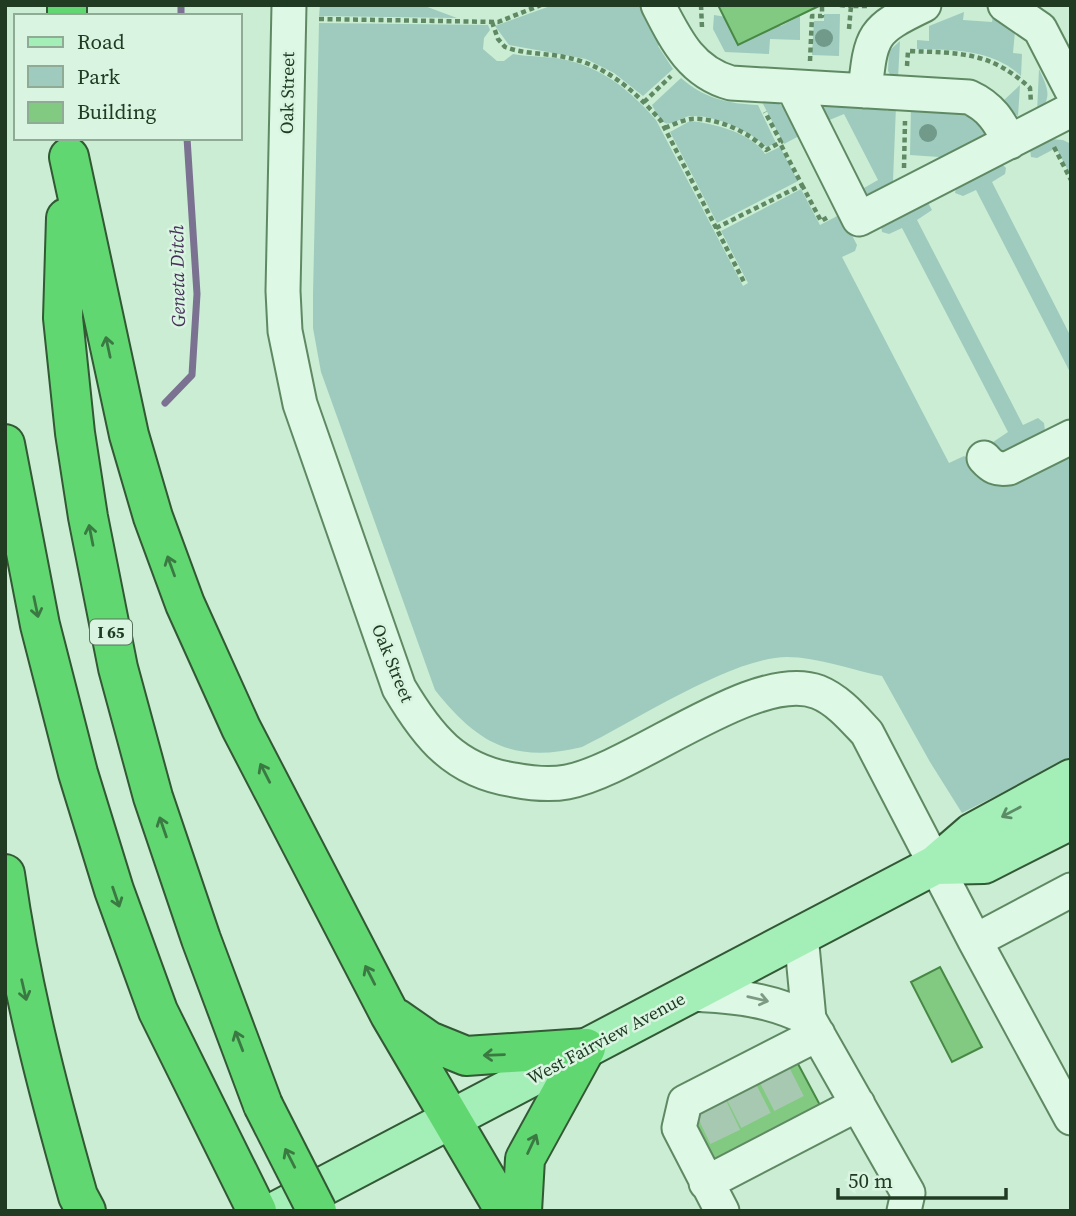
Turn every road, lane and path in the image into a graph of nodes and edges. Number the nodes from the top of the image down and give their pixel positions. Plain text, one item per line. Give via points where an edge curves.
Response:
1 (289, 5) edge
2 (541, 5) edge
3 (658, 5) edge
4 (701, 5) edge
5 (822, 5) edge
6 (840, 5) edge
7 (870, 5) edge
8 (924, 5) edge
9 (1005, 5) edge
10 (850, 6) edge
11 (319, 19) dead end
12 (492, 22) junction
13 (848, 31) dead end
14 (701, 40) dead end
15 (678, 70) dead end
16 (805, 77) junction
17 (1071, 89) edge
18 (865, 91) junction
19 (906, 94) junction
20 (644, 102) junction
21 (760, 102) dead end
22 (1071, 110) edge
23 (1041, 126) junction
24 (664, 128) junction
25 (1010, 142) junction
26 (780, 143) junction
27 (68, 148) edge
28 (903, 179) dead end
29 (1071, 180) edge
30 (802, 185) junction
31 (852, 204) junction
32 (716, 228) junction
33 (744, 282) dead end
34 (1071, 437) edge
35 (5, 444) edge
36 (984, 458) dead end
37 (1071, 779) edge
38 (1071, 820) edge
39 (935, 865) junction
40 (5, 874) edge
41 (1071, 890) edge
42 (801, 935) junction
43 (975, 941) junction
44 (690, 994) junction
45 (390, 1015) junction
46 (814, 1026) junction
47 (586, 1048) junction
48 (858, 1104) junction
49 (453, 1118) junction
50 (1071, 1118) edge
51 (714, 1197) edge
52 (80, 1206) edge
53 (257, 1211) edge
54 (276, 1211) edge
55 (317, 1211) edge
56 (505, 1211) edge
57 (522, 1211) edge
58 (904, 1211) edge

1 - 39 street, Oak Street via 283,291 291,368 399,688 421,725 453,757 488,776 565,783 608,769 742,699 780,690 817,691 842,707 867,733
2 - 12 path
3 - 16 street via 684,53 715,79 731,83
4 - 14 path
5 - 16 path via 822,16 812,16
6 - 10 path
7 - 10 path
8 - 18 street via 886,23 870,49
9 - 17 street via 1040,29
10 - 13 path
11 - 12 path
12 - 20 path via 505,47 586,62
15 - 20 path
16 - 18 street
16 - 31 street
18 - 19 street
19 - 23 path via 908,51 979,56 1007,68 1030,88 1033,115
19 - 25 street via 969,97 984,104
19 - 28 path
20 - 24 path
21 - 26 path
22 - 23 street
23 - 25 street
23 - 29 path
24 - 26 path via 699,119 745,134 766,150
24 - 32 path
25 - 31 street via 859,219
26 - 30 path
45 -> 27 highway via 241,728 185,604 129,435
55 -> 27 highway, I 65, bridge via 263,1105 201,939 157,810 118,668 88,517 64,331
30 - 31 path via 821,221
30 - 32 path
32 - 33 path
34 - 36 street via 1009,468 991,466
35 -> 53 highway via 40,625 102,851 158,1011
37 -> 39 main road, West Fairview Avenue via 972,832
38 - 39 main road, West Fairview Avenue via 984,864
39 - 42 main road, West Fairview Avenue
39 - 43 street, Oak Street
40 -> 52 highway via 18,967
41 - 43 street
42 - 44 main road, West Fairview Avenue
42 - 46 street
43 - 50 street, Oak Street
44 -> 46 street via 748,996 782,1005
44 - 47 main road, West Fairview Avenue
47 -> 45 highway via 466,1056 429,1041
45 - 49 highway
46 - 48 street
46 - 51 street via 770,1067 707,1100 685,1102 679,1128
47 - 49 main road, West Fairview Avenue
57 -> 47 highway via 525,1159
48 - 51 street via 801,1126 736,1160
48 - 58 street via 908,1193
49 - 54 main road, West Fairview Avenue
49 - 56 highway

